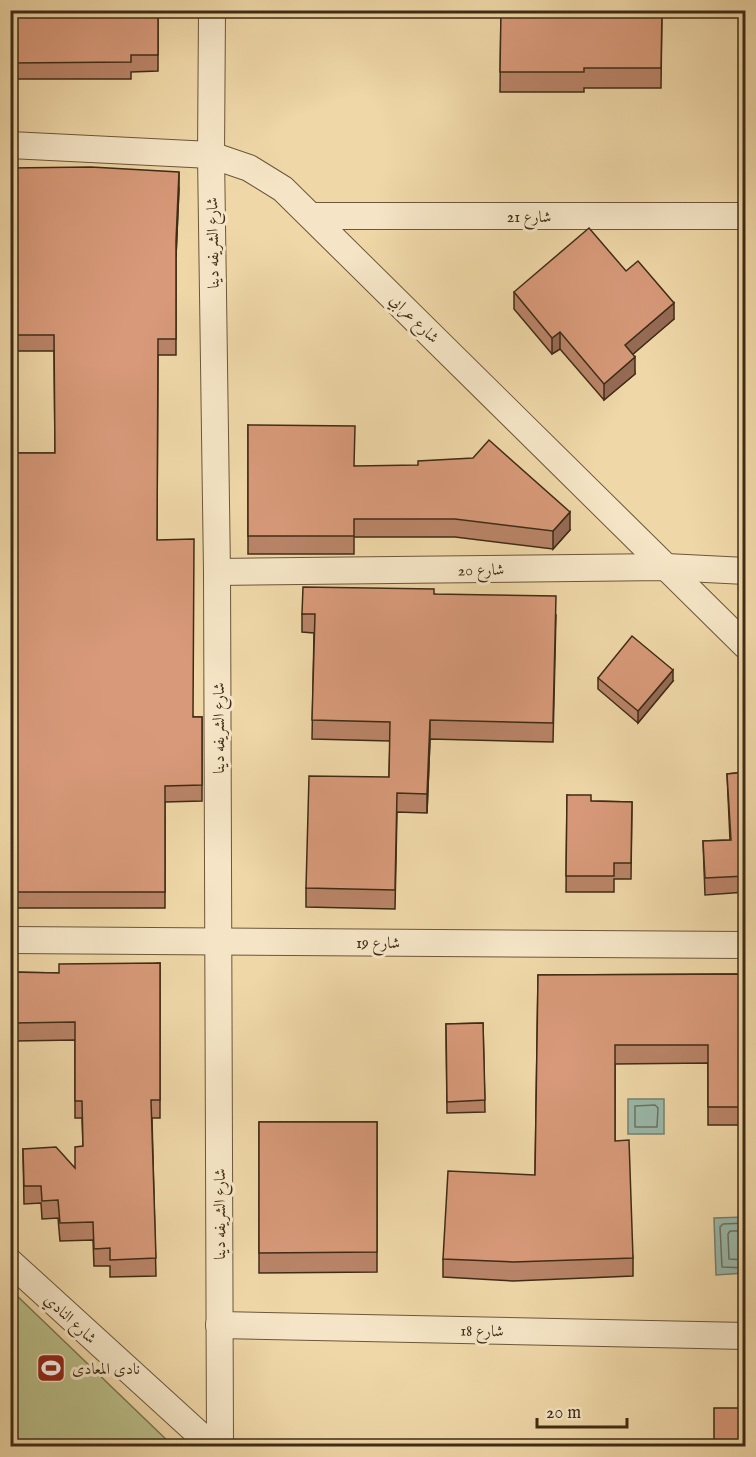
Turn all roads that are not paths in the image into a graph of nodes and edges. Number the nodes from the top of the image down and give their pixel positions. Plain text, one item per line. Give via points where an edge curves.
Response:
1 (212, 10) edge
2 (10, 146) edge
3 (211, 155) junction
4 (312, 216) junction
5 (746, 216) edge
6 (666, 567) junction
7 (746, 571) edge
8 (217, 572) junction
9 (746, 646) edge
10 (10, 940) edge
11 (218, 941) junction
12 (746, 945) edge
13 (10, 1262) edge
14 (219, 1325) junction
15 (746, 1336) edge
16 (212, 1446) edge
17 (220, 1446) edge

1 - 3 street, شارع الشريفه دينا
2 - 3 street, شارع عرابي
3 - 4 street, شارع عرابي via 249,168 283,189
3 - 8 street, شارع الشريفه دينا
4 - 5 street, شارع 21
4 - 6 street, شارع عرابي
6 - 7 street, شارع 20
6 - 8 street, شارع 20
6 - 9 street, شارع عرابي
8 - 11 street, شارع الشريفه دينا
10 - 11 street, شارع 19
11 - 12 street, شارع 19
11 - 14 street, شارع الشريفه دينا
13 - 16 street, شارع النادي
14 - 15 street, شارع 18
14 - 17 street, شارع الشريفه دينا

